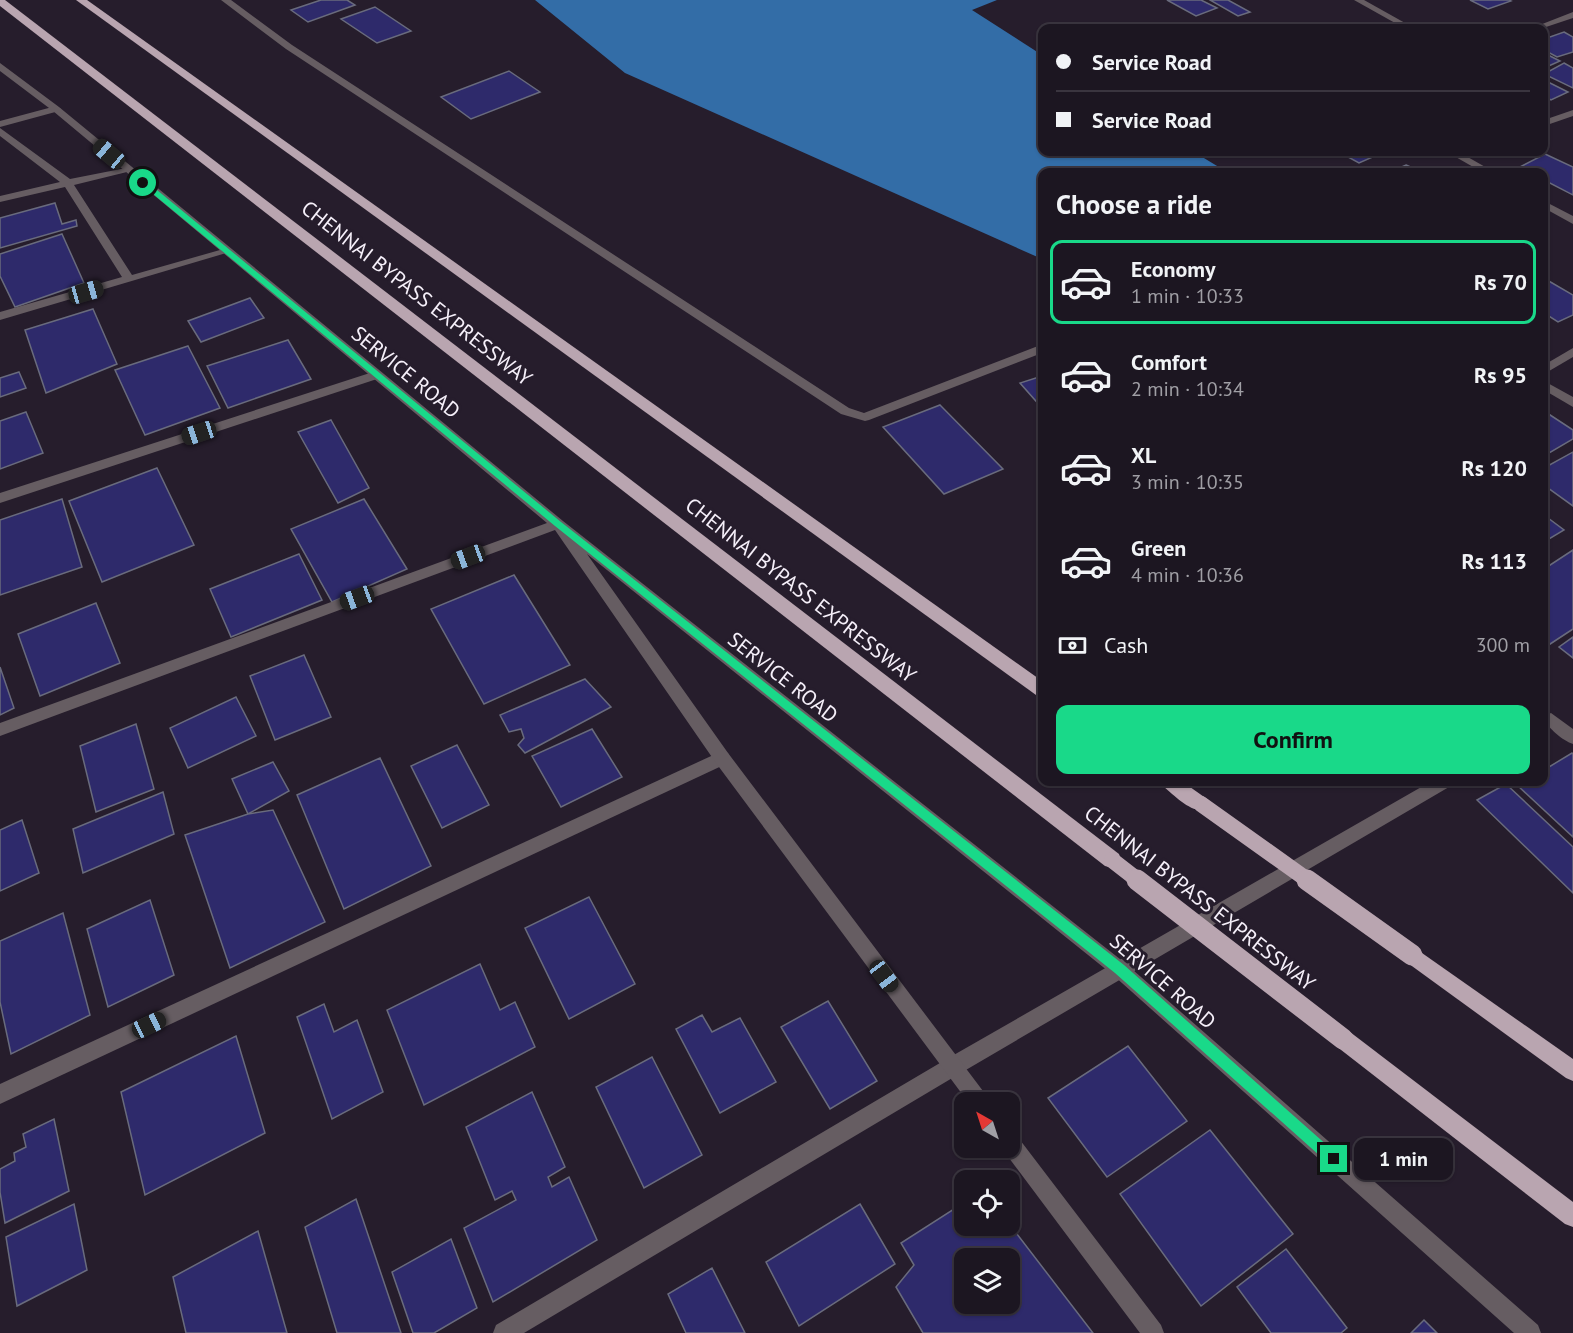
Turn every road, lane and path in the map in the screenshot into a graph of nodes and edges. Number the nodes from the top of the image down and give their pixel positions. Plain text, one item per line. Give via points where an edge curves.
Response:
1 (81, 0) edge
2 (225, 0) edge
3 (1358, 0) edge
4 (0, 1) edge
5 (1571, 18) edge
6 (1403, 24) edge
7 (1548, 25) edge
8 (0, 66) edge
9 (56, 109) junction
10 (1573, 113) edge
11 (1548, 122) edge
12 (0, 124) edge
13 (0, 131) edge
14 (1463, 156) edge
15 (1482, 168) edge
16 (127, 169) junction
17 (68, 183) junction
18 (0, 199) edge
19 (1548, 206) edge
20 (1573, 221) edge
21 (226, 251) junction
22 (129, 279) junction
23 (0, 316) edge
24 (1038, 351) edge
25 (1573, 352) edge
26 (1548, 368) edge
27 (376, 375) junction
28 (1548, 387) edge
29 (1573, 403) edge
30 (0, 498) edge
31 (558, 524) junction
32 (1038, 687) edge
33 (1548, 719) edge
34 (0, 730) edge
35 (1573, 738) edge
36 (722, 758) junction
37 (1176, 786) edge
38 (1436, 786) edge
39 (1119, 969) junction
40 (952, 1067) junction
41 (1573, 1071) edge
42 (971, 1092) edge
43 (0, 1094) edge
44 (1020, 1156) edge
45 (1573, 1216) edge
46 (504, 1333) edge
47 (1153, 1333) edge
48 (1530, 1333) edge

1 - 32 highway, CHENNAI BYPASS EXPRESSWAY
2 - 24 street via 289,47 845,411 865,417
3 - 6 street
4 - 45 highway, CHENNAI BYPASS EXPRESSWAY, bridge
5 - 7 street
8 - 9 street, SERVICE ROAD
9 - 12 street
9 - 16 street, SERVICE ROAD
10 - 11 street
13 - 17 street
14 - 15 street
16 - 17 street
16 - 21 street, SERVICE ROAD
17 - 18 street
17 - 22 street
19 - 20 street
21 - 22 street
21 - 27 street, SERVICE ROAD
22 - 23 street
25 - 26 street
27 - 30 street
27 - 31 street, SERVICE ROAD
28 - 29 street
31 - 34 street
31 - 36 street
31 - 39 street, SERVICE ROAD
33 - 35 street
36 - 40 street
36 - 43 street
37 - 41 highway, bridge
38 - 39 street
39 - 40 street
39 - 48 street, SERVICE ROAD
40 - 42 street
40 - 46 street
44 - 47 street

